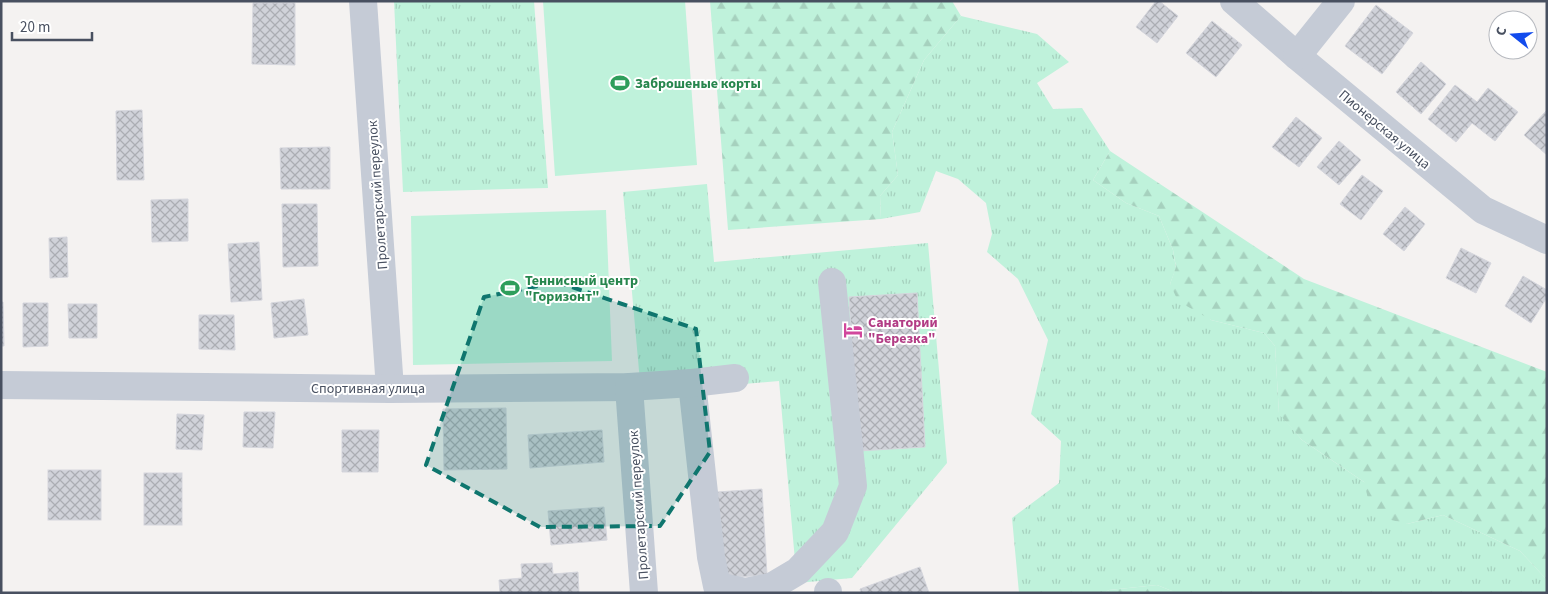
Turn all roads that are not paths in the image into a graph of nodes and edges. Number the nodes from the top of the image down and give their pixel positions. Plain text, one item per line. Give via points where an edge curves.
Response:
1 (363, 1) edge
2 (1234, 1) edge
3 (1341, 1) edge
4 (1297, 56) junction
5 (1547, 240) edge
6 (832, 282) dead end
7 (735, 378) dead end
8 (692, 383) junction
9 (1, 386) edge
10 (629, 387) junction
11 (390, 389) junction
12 (644, 593) edge

1 - 11 street, Пролетарский переулок
2 - 4 street, Пионерская улица
3 - 4 street
4 - 5 street, Пионерская улица via 1483,210
6 - 8 street via 852,486 835,532 798,571 771,587 745,592 717,586
7 - 8 street, Спортивная улица
8 - 10 street, Спортивная улица
9 - 11 street, Спортивная улица
10 - 11 street, Спортивная улица
10 - 12 street, Пролетарский переулок

